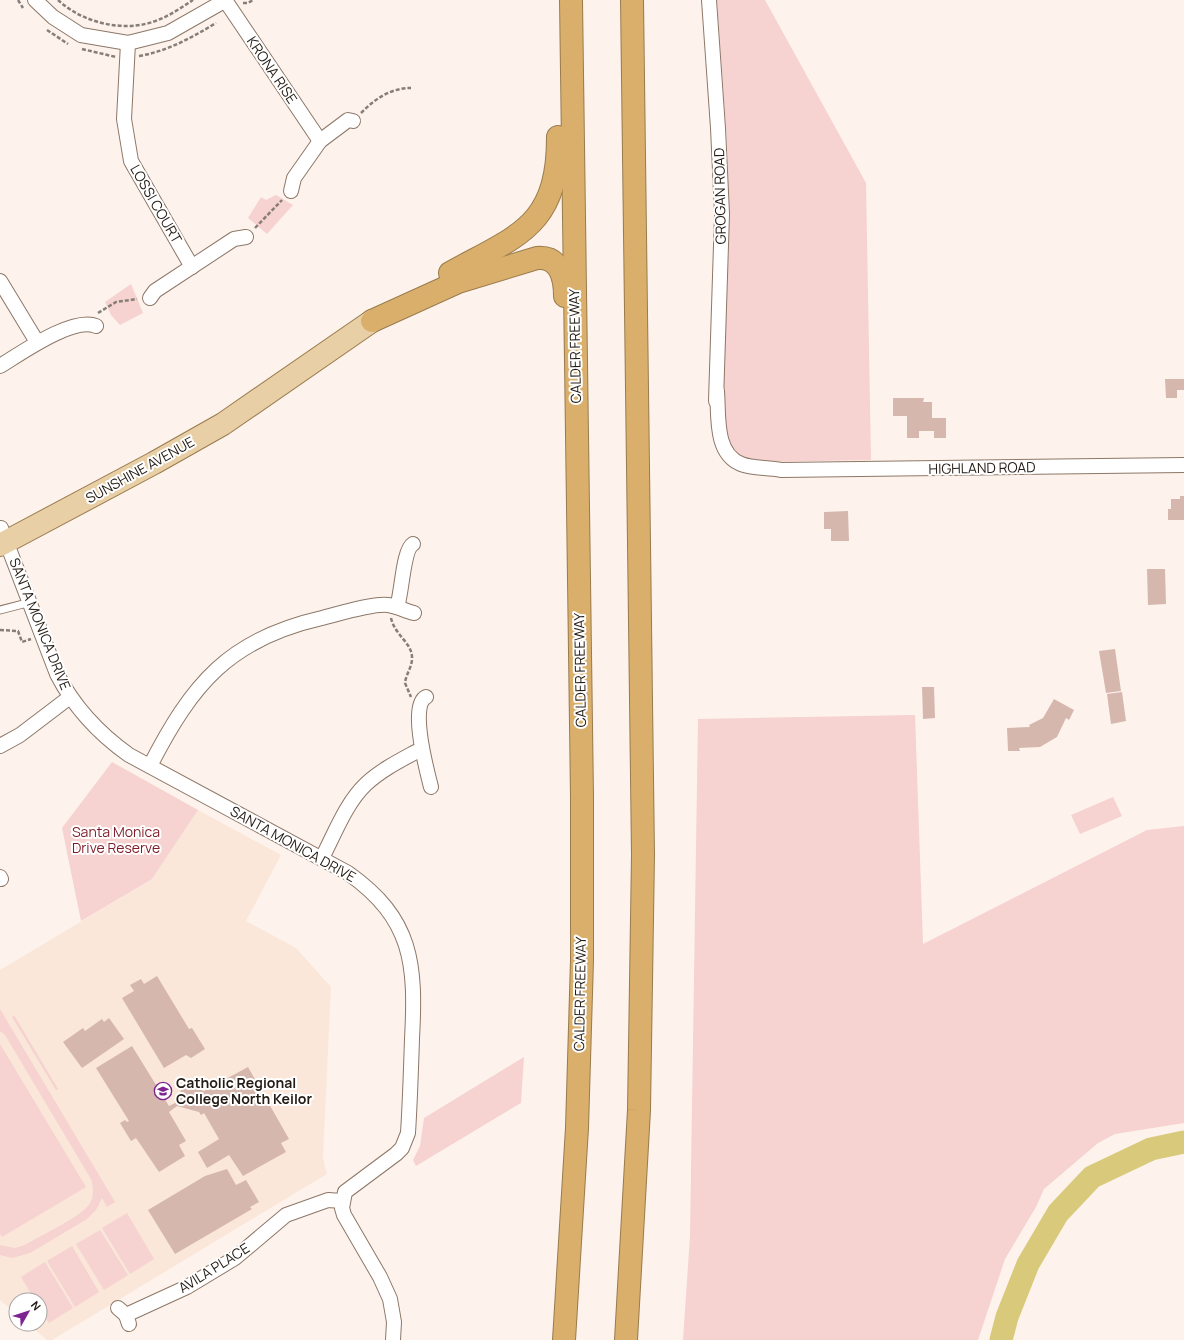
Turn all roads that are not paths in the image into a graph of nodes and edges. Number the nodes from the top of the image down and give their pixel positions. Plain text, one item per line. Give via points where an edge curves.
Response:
1 (35, 0) edge
2 (226, 0) edge
3 (558, 0) edge
4 (571, 0) edge
5 (632, 0) edge
6 (709, 0) edge
7 (128, 43) junction
8 (353, 121) road end
9 (320, 140) junction
10 (291, 191) road end
11 (246, 237) road end
12 (192, 267) junction
13 (0, 281) edge
14 (150, 298) road end
15 (372, 321) junction
16 (92, 325) road end
17 (37, 342) junction
18 (0, 366) edge
19 (727, 458) joint
20 (1184, 465) edge
21 (2, 536) edge
22 (413, 544) dead end
23 (31, 602) junction
24 (397, 607) junction
25 (0, 610) edge
26 (578, 610) junction
27 (414, 613) dead end
28 (70, 697) junction
29 (423, 699) road end
30 (0, 746) edge
31 (422, 749) junction
32 (150, 766) junction
33 (431, 787) dead end
34 (322, 858) junction
35 (342, 1201) junction
36 (124, 1316) dead end
37 (394, 1340) edge
38 (564, 1340) edge
39 (626, 1340) edge

1 - 7 street via 52,17 81,35
2 - 7 street via 168,34
2 - 9 street, KRONA RISE
3 - 15 highway via 558,155 554,185 548,201 533,222 517,235 427,286
4 - 26 highway, CALDER FREEWAY
5 - 39 highway via 643,855 638,1110
6 - 19 street, GROGAN ROAD via 722,214 717,391 713,434 717,448
7 - 12 street, LOSSI COURT via 124,119 131,161
8 - 9 street via 348,120
9 - 10 street via 294,178
11 - 12 street via 234,239
12 - 14 street via 155,291
13 - 17 street
15 - 21 main road, SUNSHINE AVENUE via 223,424 154,464
15 - 26 highway via 458,282 506,266 542,257 551,260 558,267 565,283 569,566
16 - 17 street
17 - 18 street
19 - 20 street, HIGHLAND ROAD via 733,468 744,472 768,473 781,470
21 - 23 street, SANTA MONICA DRIVE
22 - 24 street via 407,551
23 - 25 lane
23 - 28 street, SANTA MONICA DRIVE via 57,674
24 - 27 street
24 - 32 street via 381,605 299,623 247,646 198,686 174,720
26 - 38 highway, CALDER FREEWAY via 582,960 577,1128
28 - 30 street via 20,735
28 - 32 street, SANTA MONICA DRIVE via 87,719 112,743
29 - 31 street via 419,708
31 - 33 street
31 - 34 street via 382,772 360,790
32 - 34 street, SANTA MONICA DRIVE
34 - 35 street, SANTA MONICA DRIVE via 360,882 382,902 406,946 414,980 406,1140 396,1154 349,1188
35 - 36 street, AVILA PLACE via 328,1200 286,1215 235,1258 187,1288
35 - 37 street via 347,1222 386,1288 393,1310

